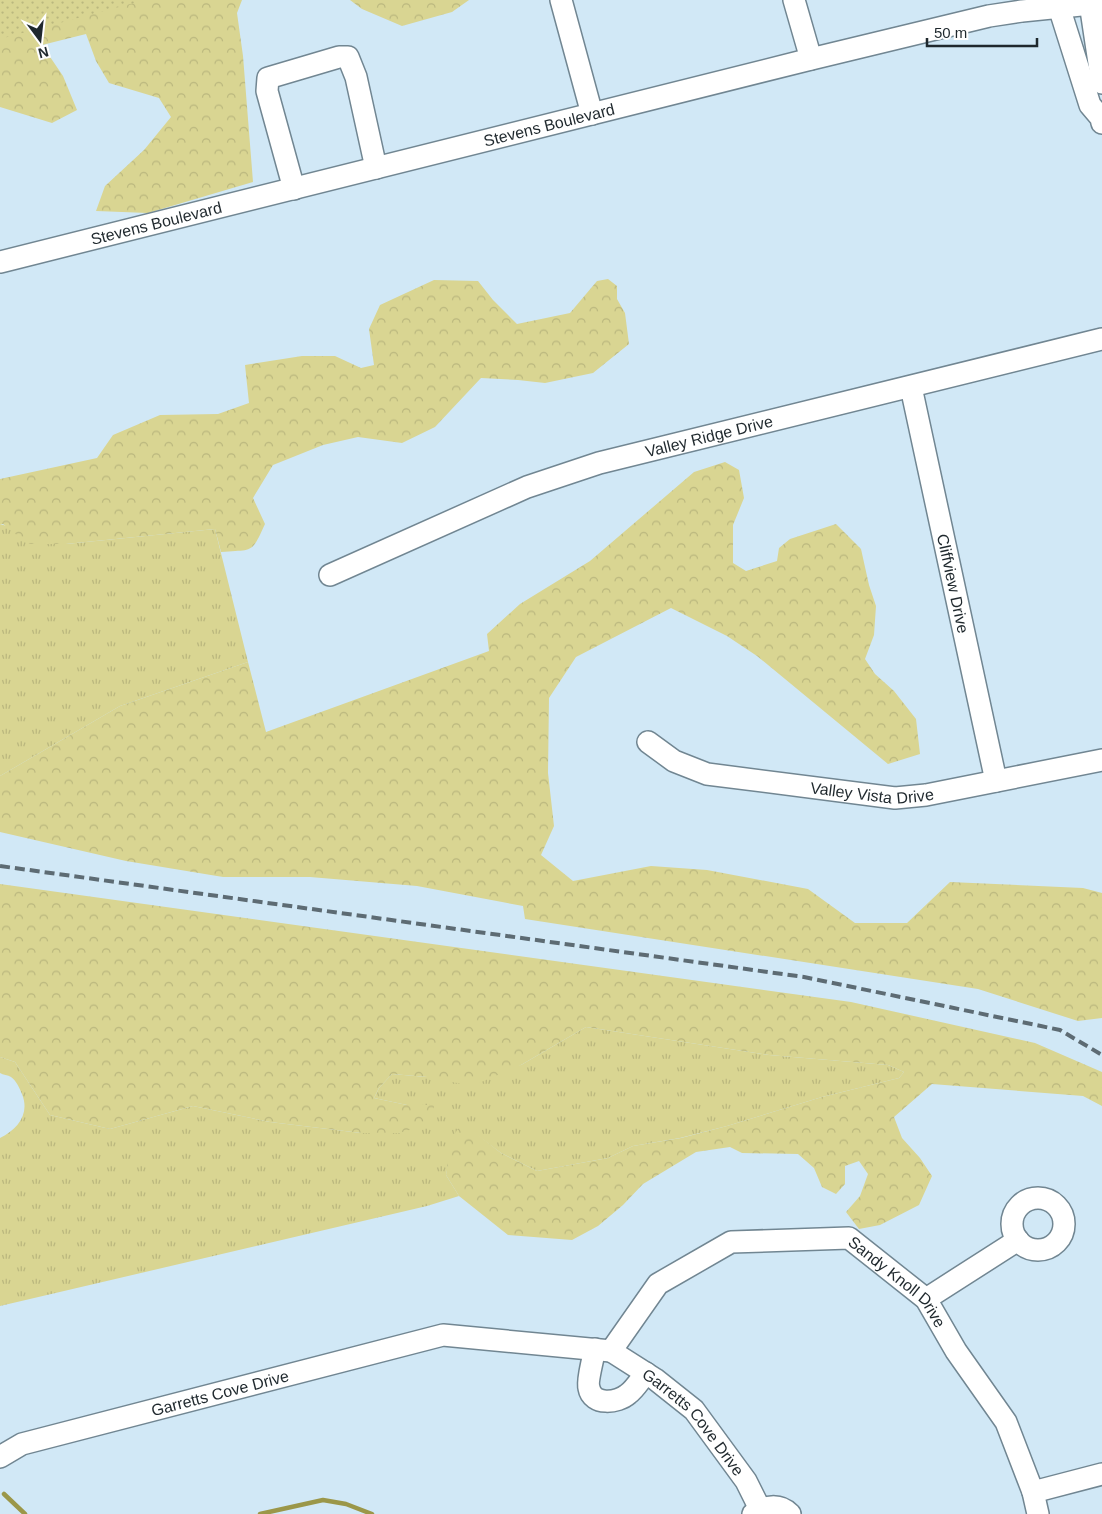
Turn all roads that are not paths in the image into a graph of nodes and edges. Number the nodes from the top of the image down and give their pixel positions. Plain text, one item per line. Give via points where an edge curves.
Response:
1 (561, 0) edge
2 (794, 0) edge
3 (1096, 3) edge
4 (1059, 6) junction
5 (810, 59) junction
6 (1102, 83) edge
7 (592, 114) junction
8 (1102, 119) edge
9 (376, 168) junction
10 (294, 189) junction
11 (0, 262) edge
12 (1102, 339) edge
13 (911, 387) junction
14 (330, 575) dead end
15 (648, 742) dead end
16 (1102, 760) edge
17 (996, 780) junction
18 (1018, 1240) dead end
19 (926, 1299) junction
20 (603, 1350) junction
21 (646, 1373) junction
22 (0, 1457) edge
23 (1102, 1474) edge
24 (1033, 1492) junction
25 (757, 1512) edge
26 (790, 1514) edge
27 (1038, 1514) edge

1 - 7 street
2 - 5 street
3 - 4 street, Stevens Boulevard
3 - 6 street
4 - 5 street, Stevens Boulevard via 989,16
4 - 8 street via 1090,105
5 - 7 street, Stevens Boulevard
7 - 9 street, Stevens Boulevard
9 - 10 street, Stevens Boulevard
9 - 10 street via 356,77 348,57 339,57 268,78 267,91
10 - 11 street, Stevens Boulevard
12 - 13 street, Valley Ridge Drive
13 - 14 street, Valley Ridge Drive via 599,463 527,487
13 - 17 street, Cliffview Drive
15 - 17 street, Valley Vista Drive via 674,761 707,774 894,798 926,795
16 - 17 street, Valley Vista Drive
18 - 19 street
19 - 20 street, Sandy Knoll Drive via 849,1238 730,1242 658,1284
19 - 24 street, Sandy Knoll Drive via 956,1351 1006,1422
20 - 21 street, Garretts Cove Drive
20 - 21 street via 589,1388 600,1401 609,1402 627,1396
20 - 22 street, Garretts Cove Drive via 443,1335 22,1444
21 - 25 street, Garretts Cove Drive via 694,1410 746,1481
23 - 24 street
24 - 27 street, Sandy Knoll Drive
25 - 26 street, Garretts Cove Drive via 778,1507

